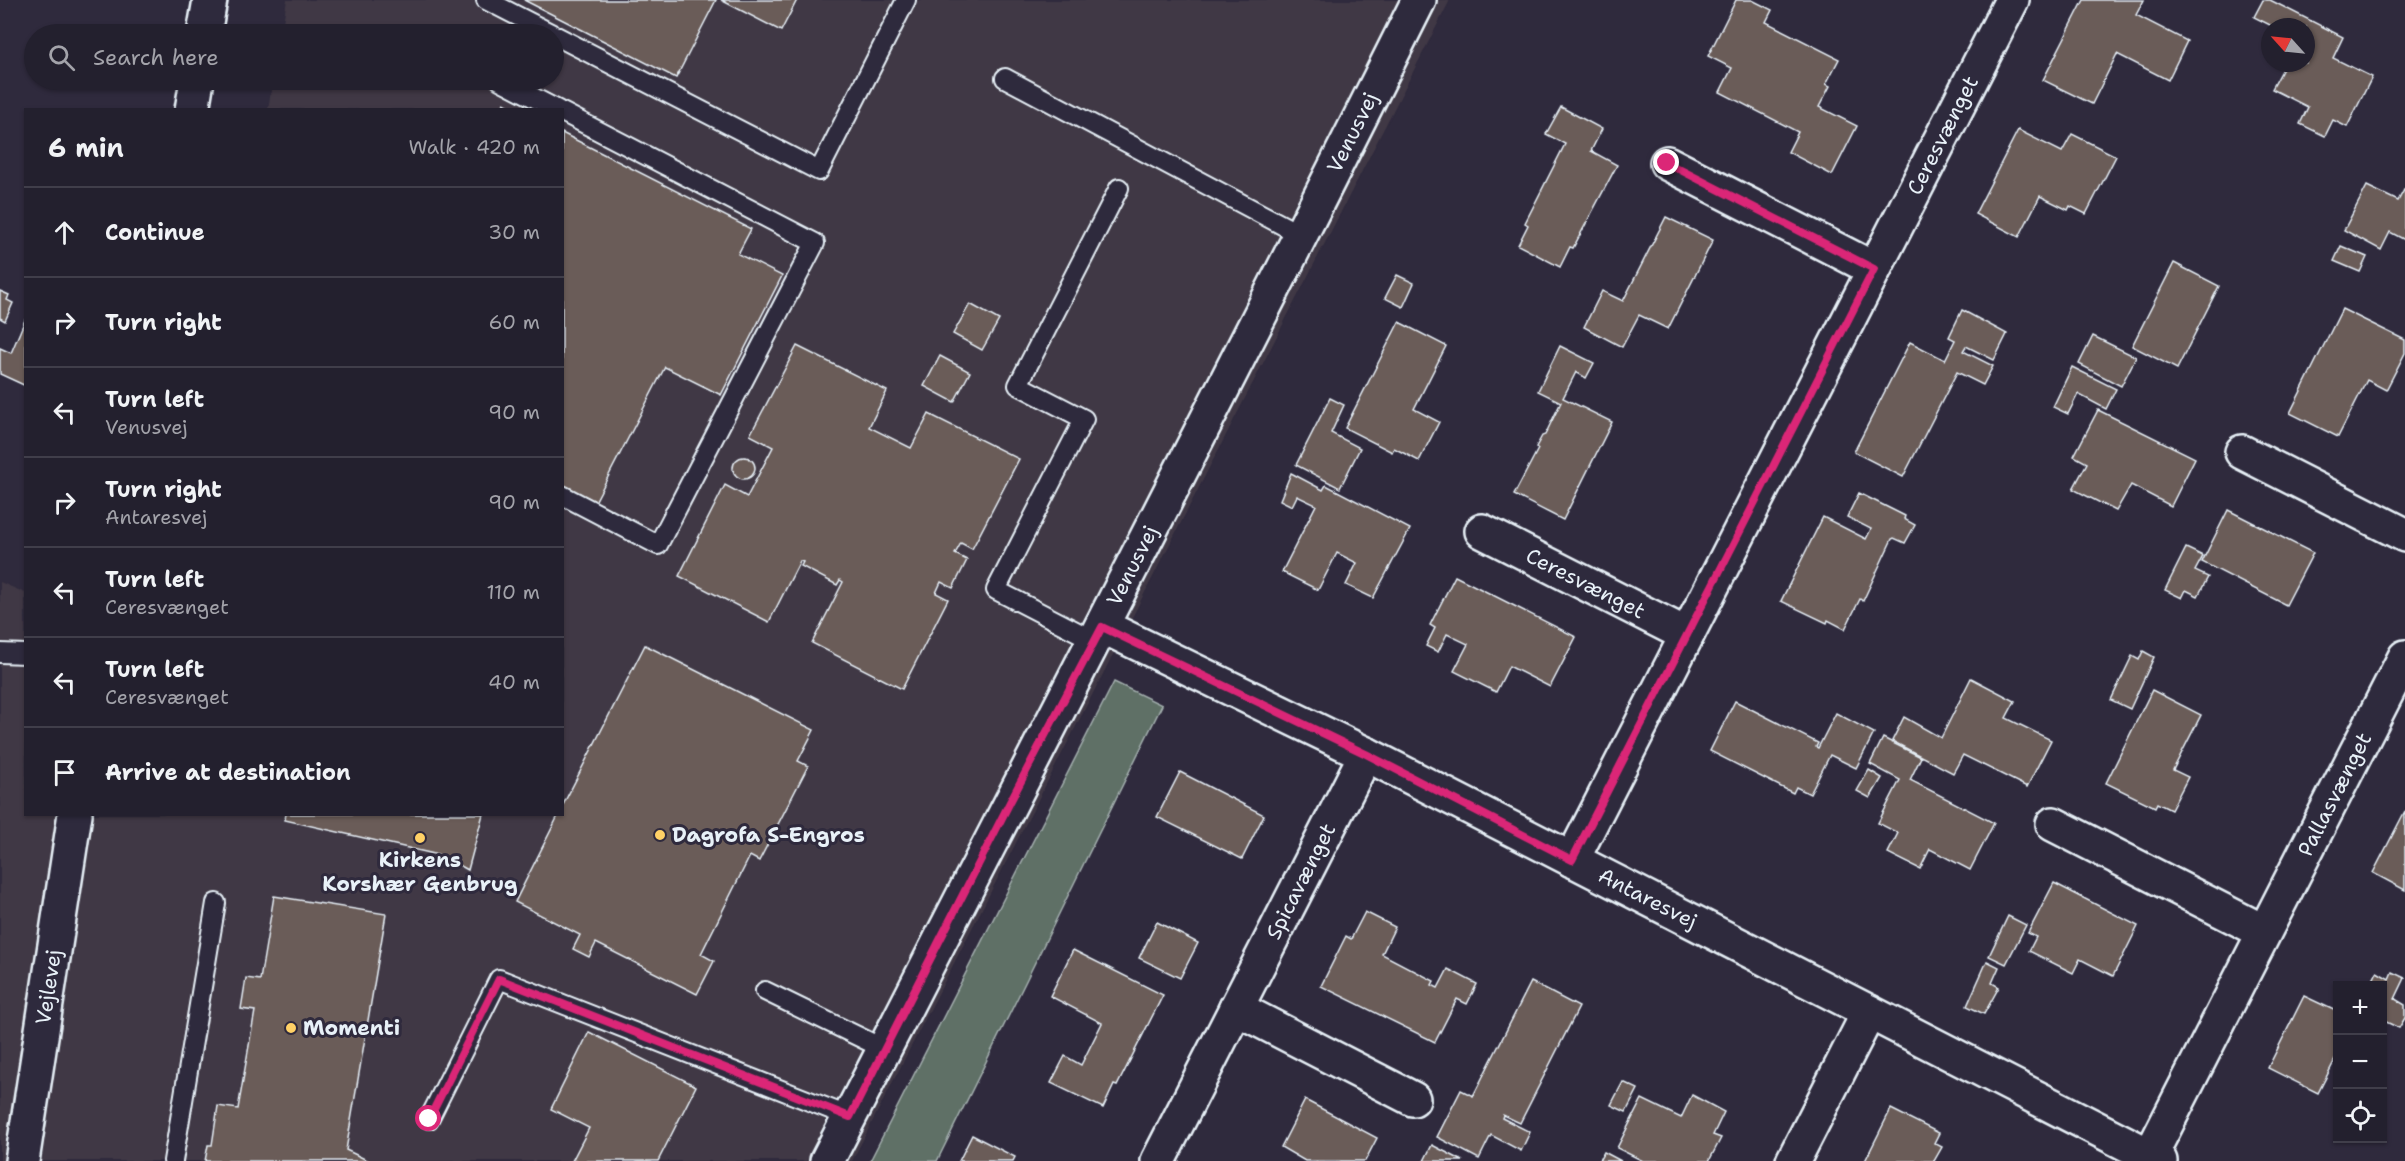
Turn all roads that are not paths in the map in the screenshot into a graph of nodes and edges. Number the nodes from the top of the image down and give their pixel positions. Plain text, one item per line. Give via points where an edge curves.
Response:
1 (210, 0) edge
2 (486, 0) edge
3 (906, 0) edge
4 (1419, 0) edge
5 (2012, 0) edge
6 (206, 24) edge
7 (533, 24) edge
8 (564, 40) edge
9 (1005, 78) dead end
10 (195, 90) edge
11 (519, 90) edge
12 (192, 108) edge
13 (554, 108) edge
14 (564, 113) edge
15 (1667, 163) dead end
16 (1119, 188) dead end
17 (1300, 235) junction
18 (1874, 269) junction
19 (2242, 452) dead end
20 (564, 496) edge
21 (1482, 531) dead end
22 (2405, 536) edge
23 (1099, 634) junction
24 (1687, 635) junction
25 (0, 653) edge
26 (24, 654) edge
27 (2405, 657) edge
28 (1366, 754) junction
29 (75, 816) edge
30 (2053, 824) dead end
31 (1572, 860) junction
32 (216, 903) dead end
33 (2264, 932) junction
34 (765, 991) dead end
35 (1236, 1008) junction
36 (1869, 1012) junction
37 (884, 1049) junction
38 (1413, 1099) dead end
39 (850, 1117) junction
40 (429, 1119) dead end
41 (2155, 1158) edge
42 (22, 1161) edge
43 (173, 1161) edge
44 (827, 1161) edge
45 (1158, 1161) edge
46 (1793, 1161) edge

1 - 6 street
2 - 7 lane
3 - 8 lane via 819,171
4 - 17 street, Venusvej
5 - 18 street, Ceresvænget
9 - 17 lane
10 - 12 street
11 - 13 lane
14 - 20 lane via 815,243 658,545
15 - 18 street
16 - 23 lane via 1018,385 1084,419 996,590
17 - 23 street, Venusvej
18 - 24 street, Ceresvænget
19 - 22 street
21 - 24 street, Ceresvænget
23 - 28 street, Antaresvej
23 - 37 street, Venusvej
24 - 31 street, Ceresvænget
25 - 26 lane
27 - 33 street, Pallasvænget
28 - 31 street, Antaresvej
28 - 35 street, Spicavænget
29 - 42 street, Vejlevej
30 - 33 street
31 - 36 street, Antaresvej
32 - 43 lane
33 - 41 street, Pallasvænget
34 - 37 lane
35 - 38 street
35 - 45 street, Spicavænget
36 - 41 street, Antaresvej
36 - 46 street
37 - 39 street, Venusvej
39 - 40 lane via 499,979
39 - 44 street, Venusvej

